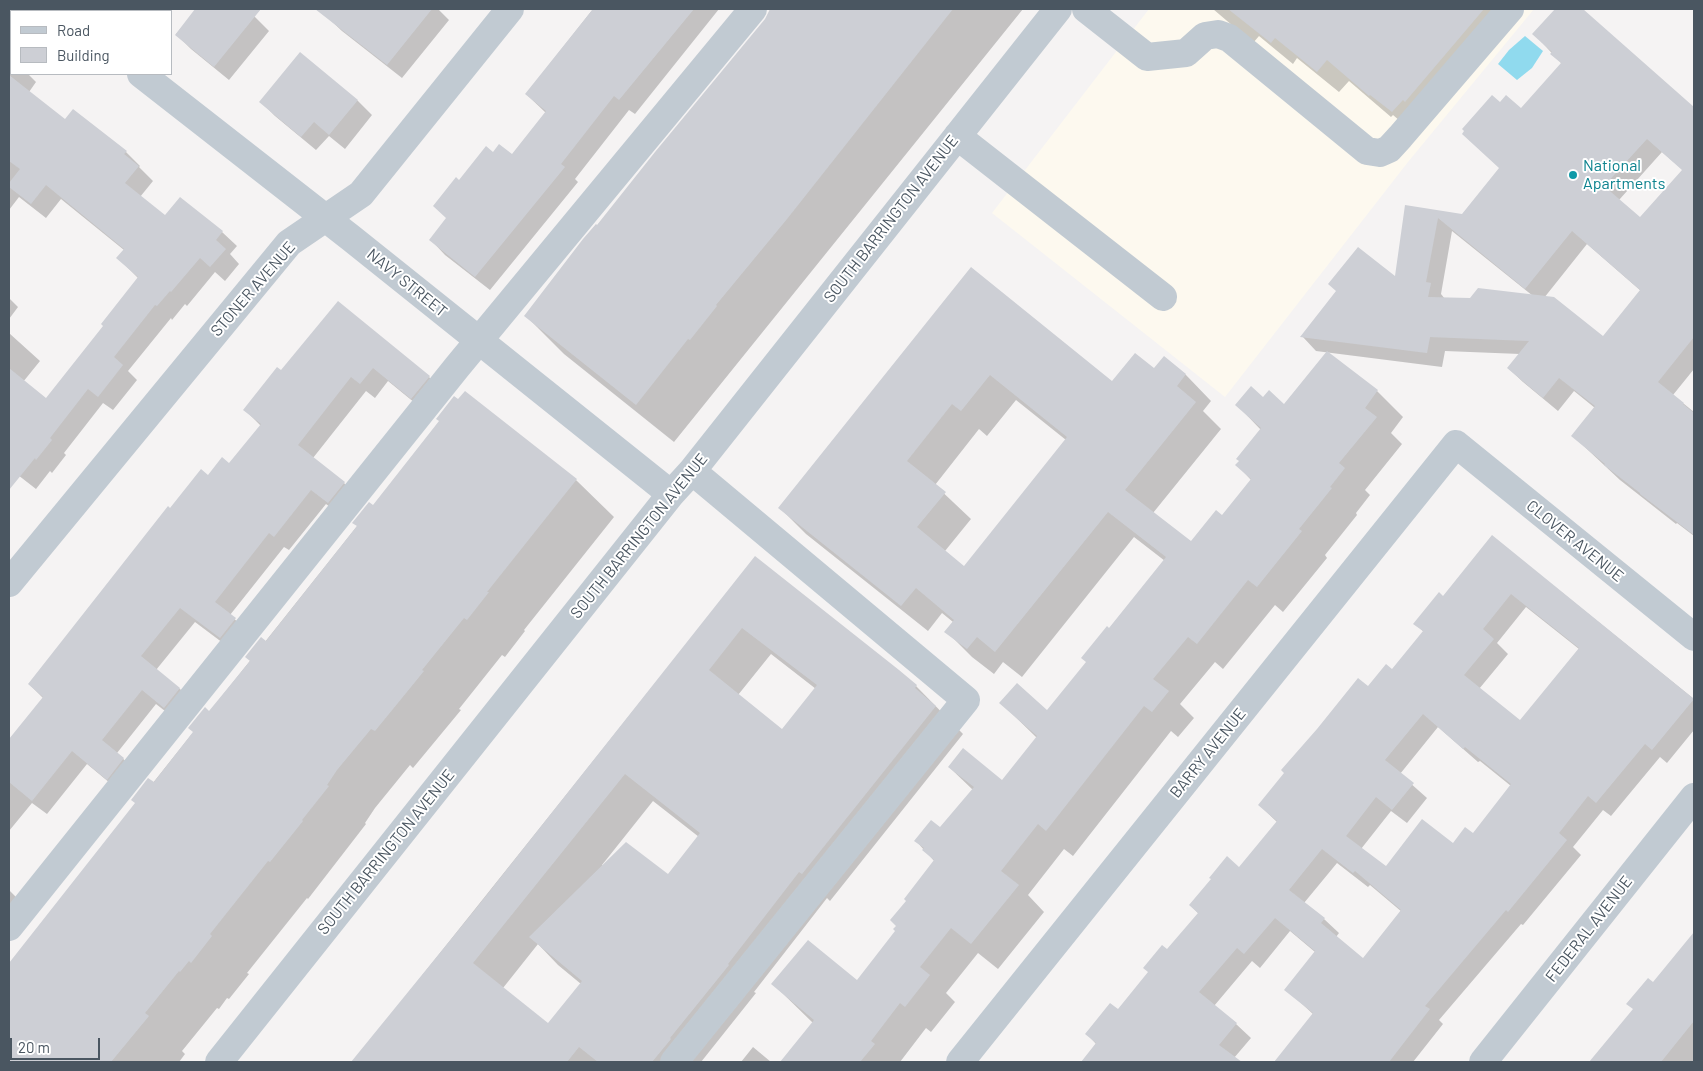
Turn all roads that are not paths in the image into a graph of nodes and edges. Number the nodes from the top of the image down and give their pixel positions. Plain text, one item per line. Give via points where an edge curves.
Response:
1 (510, 9) edge
2 (753, 9) edge
3 (1058, 9) edge
4 (1086, 9) edge
5 (1510, 9) edge
6 (142, 75) edge
7 (957, 136) junction
8 (326, 218) junction
9 (1163, 296) dead end
10 (478, 341) junction
11 (1456, 444) joint
12 (692, 471) junction
13 (671, 494) junction
14 (13, 570) edge
15 (1694, 637) edge
16 (1694, 797) edge
17 (9, 927) edge
18 (219, 1062) edge
19 (674, 1062) edge
20 (960, 1062) edge
21 (1483, 1062) edge

1 - 8 street, STONER AVENUE via 361,194
2 - 10 street
3 - 7 street, SOUTH BARRINGTON AVENUE
4 - 5 street via 1146,57 1186,53 1205,36 1218,34 1229,38 1367,151 1380,153 1389,149
6 - 8 street, NAVY STREET
7 - 9 street
7 - 12 street, SOUTH BARRINGTON AVENUE
8 - 10 street, NAVY STREET
8 - 14 street, STONER AVENUE via 289,243
10 - 13 street, NAVY STREET
10 - 17 street
11 - 15 street, CLOVER AVENUE
11 - 20 street, BARRY AVENUE
12 - 13 street, SOUTH BARRINGTON AVENUE
12 - 19 street via 966,700
13 - 18 street, SOUTH BARRINGTON AVENUE
16 - 21 street, FEDERAL AVENUE

